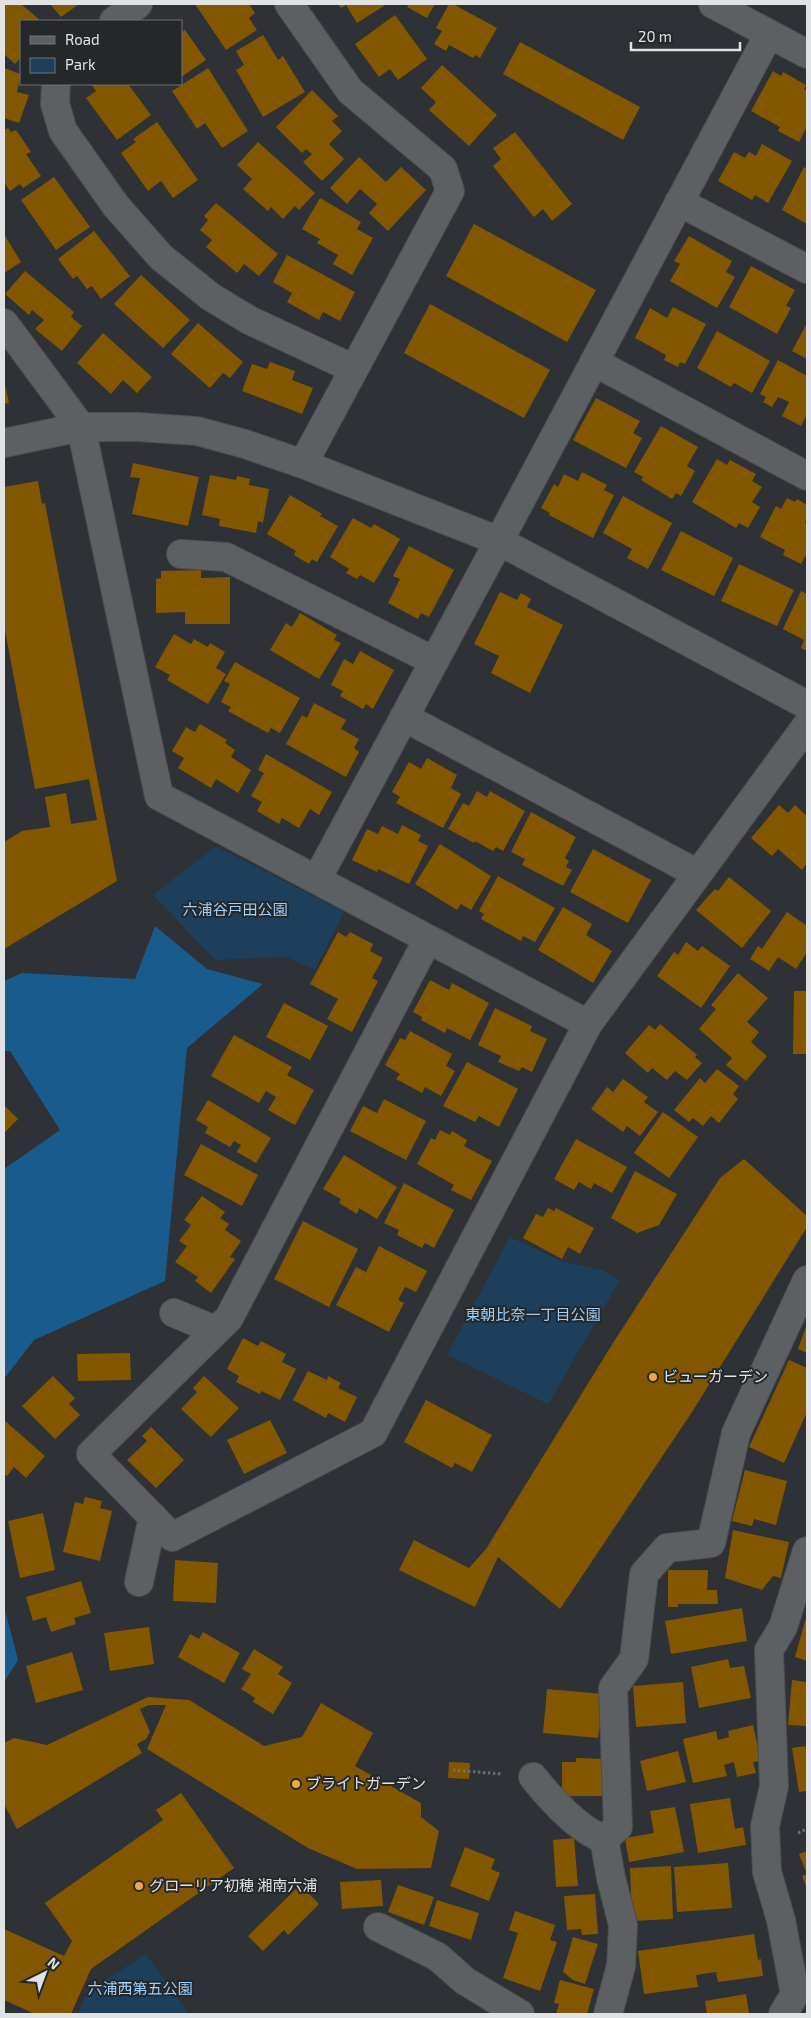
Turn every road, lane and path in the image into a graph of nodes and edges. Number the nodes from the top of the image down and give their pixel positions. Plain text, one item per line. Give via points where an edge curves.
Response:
1 (138, 4) edge
2 (289, 4) edge
3 (713, 4) edge
4 (115, 20) edge
5 (769, 34) junction
6 (807, 54) edge
7 (56, 85) edge
8 (679, 202) junction
9 (807, 269) edge
10 (7, 331) edge
11 (594, 362) junction
12 (354, 369) junction
13 (81, 427) junction
14 (4, 443) edge
15 (303, 464) junction
16 (807, 476) edge
17 (499, 541) junction
18 (182, 554) dead end
19 (434, 661) junction
20 (807, 705) edge
21 (404, 717) junction
22 (807, 725) edge
23 (698, 874) junction
24 (317, 879) junction
25 (428, 939) junction
26 (588, 1024) junction
27 (807, 1280) edge
28 (174, 1312) dead end
29 (215, 1330) junction
30 (153, 1517) junction
31 (807, 1551) edge
32 (140, 1582) dead end
33 (453, 1770) dead end
34 (533, 1777) joint
35 (604, 1839) junction
36 (378, 1927) dead end
37 (789, 2013) edge
38 (520, 2014) edge
39 (608, 2014) edge

1 - 4 street
2 - 12 street via 350,91 443,169 450,191
3 - 5 street
5 - 6 street
5 - 8 street
7 - 12 street via 56,104 63,131 116,206 161,257 211,297 249,320
8 - 9 street
8 - 11 street
10 - 13 street
11 - 16 street
11 - 17 street
12 - 15 street
13 - 14 street
13 - 15 street via 197,431
13 - 24 street via 160,796
15 - 17 street
17 - 19 street
17 - 20 street
18 - 19 street via 226,557
19 - 21 street
21 - 23 street
21 - 24 street
22 - 23 street
23 - 26 street
24 - 25 street
25 - 26 street
25 - 29 street via 229,1318
26 - 30 street via 373,1432 172,1537
27 - 35 street via 736,1432 711,1544 668,1548 644,1574 634,1659 613,1688 618,1827
28 - 29 street
29 - 30 street via 91,1454
30 - 32 street
31 - 37 street via 784,1626 769,1650 774,1786 765,1826 765,1846 767,1872 781,1920 795,1994
33 - 34 path
34 - 35 street via 592,1834
35 - 39 street via 623,1925 621,1966
36 - 38 street via 438,1957 465,1980

